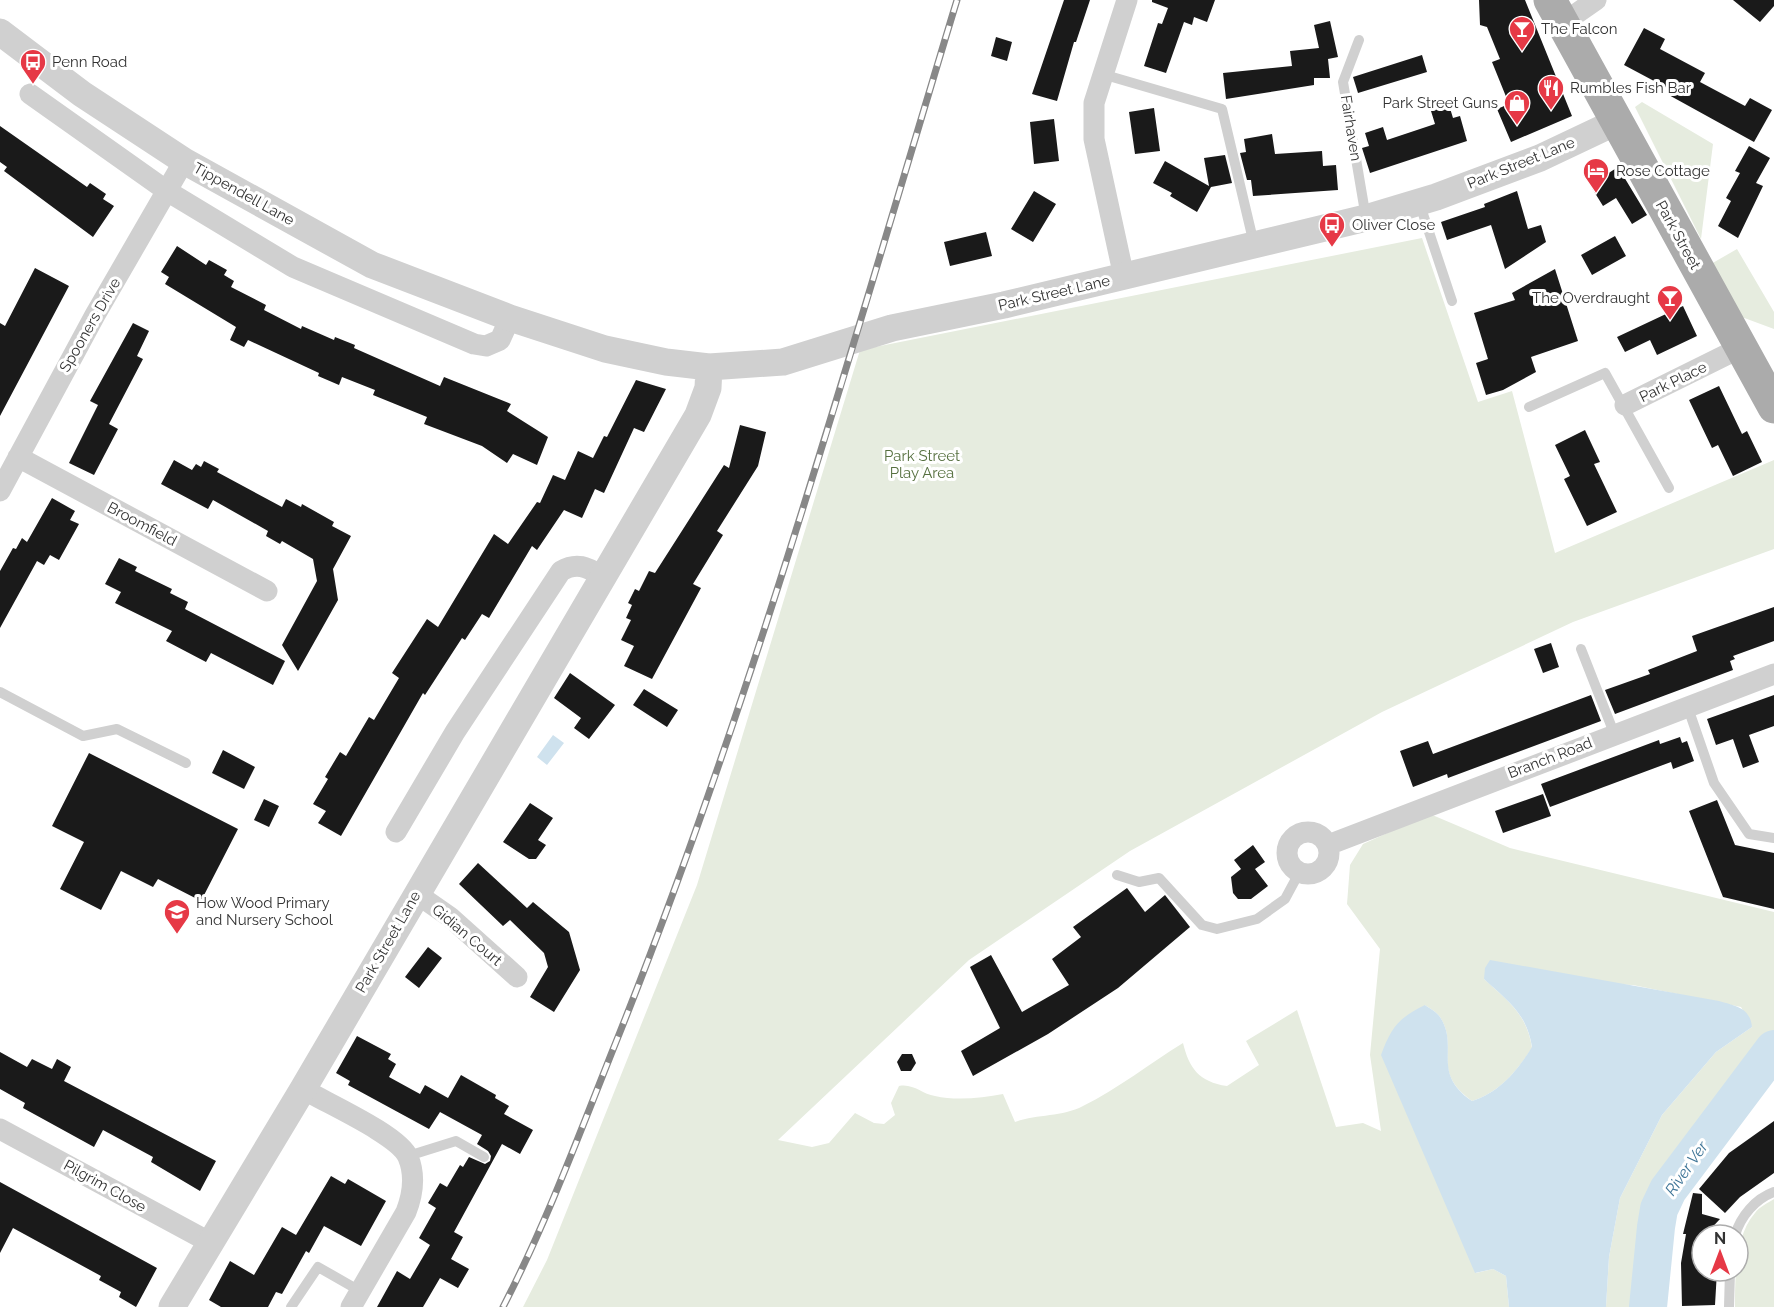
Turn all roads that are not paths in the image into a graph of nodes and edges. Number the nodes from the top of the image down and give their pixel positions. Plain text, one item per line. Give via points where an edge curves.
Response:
1 (1127, 0) edge
2 (1596, 0) edge
3 (1556, 11) edge
4 (0, 32) edge
5 (1359, 40) dead end
6 (1102, 74) junction
7 (30, 94) dead end
8 (1616, 122) junction
9 (184, 161) junction
10 (167, 191) junction
11 (1419, 202) junction
12 (1366, 218) junction
13 (1255, 246) junction
14 (1124, 277) junction
15 (1452, 301) dead end
16 (510, 318) junction
17 (1740, 348) junction
18 (709, 367) junction
19 (1770, 386) edge
20 (1625, 405) junction
21 (1530, 407) dead end
22 (18, 457) junction
23 (1669, 488) dead end
24 (0, 491) edge
25 (604, 577) junction
26 (267, 591) dead end
27 (1581, 649) dead end
28 (1774, 674) edge
29 (0, 692) edge
30 (1688, 708) junction
31 (1614, 733) junction
32 (186, 763) dead end
33 (396, 832) dead end
34 (1774, 838) edge
35 (1328, 845) junction
36 (1299, 873) junction
37 (1117, 875) dead end
38 (417, 894) junction
39 (517, 978) dead end
40 (303, 1089) junction
41 (0, 1129) edge
42 (408, 1156) junction
43 (484, 1157) dead end
44 (1774, 1192) edge
45 (1740, 1223) edge
46 (211, 1243) junction
47 (1730, 1283) edge
48 (356, 1299) edge
49 (172, 1307) edge
50 (291, 1307) edge
51 (1729, 1307) edge

1 - 6 street
2 - 3 street
3 - 8 main road, Park Street
4 - 9 street, Tippendell Lane via 82,94
5 - 12 lane, Fairhaven via 1343,82
6 - 13 lane via 1222,109
6 - 14 street via 1094,103 1094,139
7 - 10 street
8 - 11 street, Park Street Lane via 1540,158
8 - 17 main road, Park Street
9 - 10 street, Spooners Drive
9 - 16 street, Tippendell Lane via 372,265
10 - 16 street via 293,267 474,344 486,346 500,340
10 - 22 street, Spooners Drive
11 - 12 street, Park Street Lane
11 - 15 lane
12 - 13 street, Park Street Lane
13 - 14 street, Park Street Lane
14 - 18 street, Park Street Lane via 892,328 783,362
16 - 18 street, Tippendell Lane via 605,349
17 - 19 main road, Park Street
17 - 20 street, Park Place
18 - 25 street, Park Street Lane via 708,388 698,415
20 - 21 lane via 1605,373
20 - 23 lane, Park Place
22 - 24 street, Spooners Drive
22 - 26 street, Broomfield
25 - 33 street via 585,566 574,565 561,571 455,732
25 - 38 street, Park Street Lane
27 - 31 lane
28 - 30 street, Branch Road
29 - 32 lane via 83,736 117,729
30 - 31 street, Branch Road
30 - 34 lane via 1714,783 1749,834
31 - 35 street, Branch Road
35 - 36 street via 1330,853 1323,868
35 - 36 street via 1316,833 1293,837 1288,844 1288,861
36 - 37 lane via 1285,899 1257,919 1216,929 1202,925 1159,878 1139,882
38 - 39 street, Gidian Court via 450,916
38 - 40 street, Park Street Lane
40 - 42 street via 386,1135
40 - 46 street, Park Street Lane
41 - 46 street, Pilgrim Close
42 - 43 lane via 456,1141
42 - 48 street via 412,1195 406,1212
44 - 45 lane via 1763,1196
46 - 49 street, Park Street Lane
47 - 51 lane
48 - 50 lane via 318,1268

